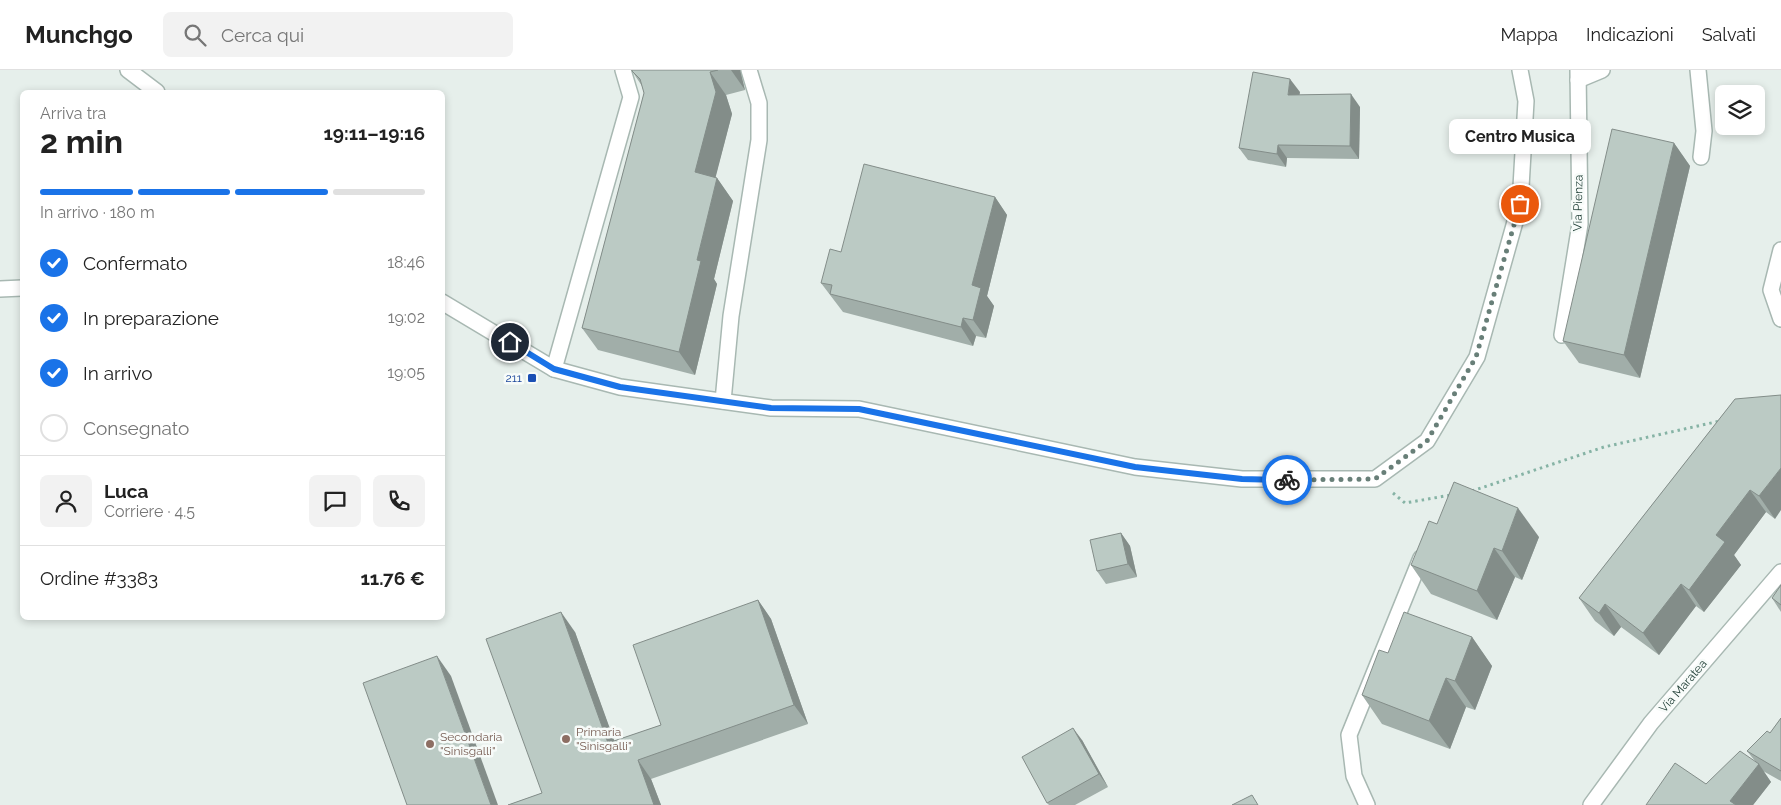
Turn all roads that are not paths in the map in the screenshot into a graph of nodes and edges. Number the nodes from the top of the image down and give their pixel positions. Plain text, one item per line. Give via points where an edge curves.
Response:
1 (128, 70) edge
2 (623, 70) edge
3 (748, 70) edge
4 (1520, 70) edge
5 (1602, 70) edge
6 (1698, 70) edge
7 (1578, 75) edge
8 (154, 90) edge
9 (1701, 158) dead end
10 (1781, 250) edge
11 (20, 288) edge
12 (0, 289) edge
13 (445, 304) edge
14 (1781, 319) edge
15 (1562, 336) edge
16 (554, 369) junction
17 (723, 401) junction
18 (1421, 558) edge
19 (1781, 572) edge
20 (1367, 805) edge
21 (1591, 805) edge

1 - 8 street
2 - 16 street via 631,97
3 - 17 street via 759,103 759,140 732,316
4 - 17 street via 1526,101 1520,204 1476,357 1427,441 1375,479 1242,479 1135,467 859,409 771,408
5 - 7 street
6 - 9 street via 1704,131
7 - 15 street, Via Pienza via 1580,224
10 - 14 street via 1771,290
11 - 12 street
13 - 16 street
16 - 17 street via 620,387
18 - 20 street via 1349,735 1354,776
19 - 21 street, Via Maratea via 1651,723

